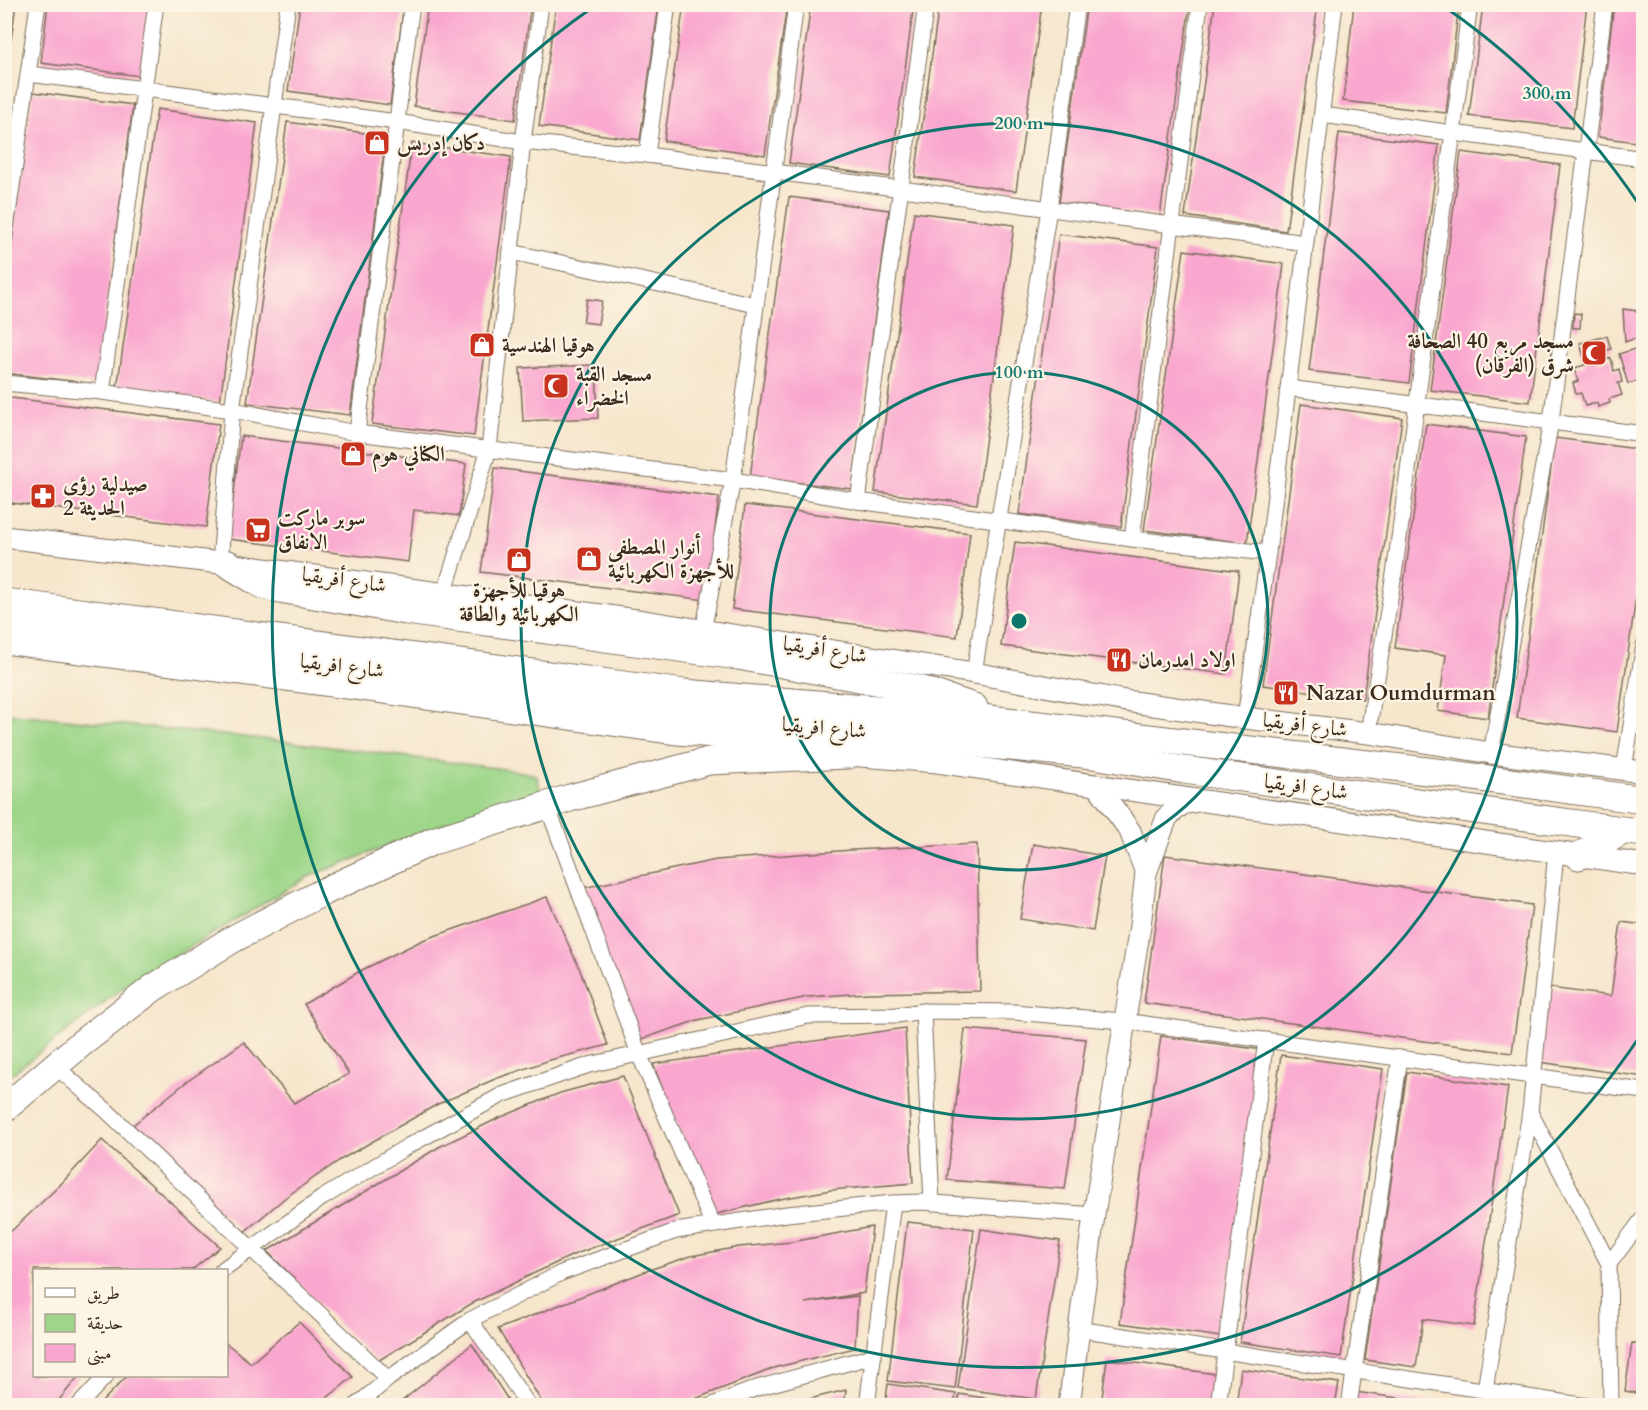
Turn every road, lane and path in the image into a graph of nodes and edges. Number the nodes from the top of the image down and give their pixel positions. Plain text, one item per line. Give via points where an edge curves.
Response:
1 (38, 4) edge
2 (156, 4) edge
3 (288, 4) edge
4 (412, 4) edge
5 (541, 4) edge
6 (668, 4) edge
7 (796, 4) edge
8 (926, 4) edge
9 (1077, 4) edge
10 (1200, 4) edge
11 (1335, 4) edge
12 (1470, 4) edge
13 (1605, 4) edge
14 (28, 74) junction
15 (144, 89) junction
16 (274, 106) junction
17 (1322, 115) junction
18 (397, 122) junction
19 (1453, 133) junction
20 (523, 142) junction
21 (1586, 151) junction
22 (647, 155) junction
23 (1644, 159) edge
24 (773, 172) junction
25 (900, 189) junction
26 (1049, 209) junction
27 (7, 212) edge
28 (1172, 225) junction
29 (4, 242) edge
30 (1306, 243) junction
31 (511, 252) junction
32 (756, 305) junction
33 (4, 383) edge
34 (1288, 388) junction
35 (102, 392) junction
36 (1417, 404) junction
37 (232, 410) junction
38 (1551, 421) junction
39 (357, 433) junction
40 (1644, 434) edge
41 (489, 449) junction
42 (733, 480) junction
43 (858, 501) junction
44 (999, 521) junction
45 (4, 537) edge
46 (1132, 539) junction
47 (1268, 553) junction
48 (224, 563) junction
49 (444, 594) junction
50 (4, 602) edge
51 (4, 622) edge
52 (703, 631) junction
53 (4, 643) edge
54 (1644, 645) edge
55 (448, 670) junction
56 (974, 673) junction
57 (1245, 718) junction
58 (1030, 724) junction
59 (1368, 733) junction
60 (1491, 753) junction
61 (848, 755) junction
62 (1634, 770) edge
63 (1097, 785) junction
64 (1644, 800) edge
65 (1202, 801) junction
66 (547, 805) junction
67 (1634, 832) edge
68 (1568, 855) junction
69 (1644, 865) edge
70 (1146, 873) junction
71 (923, 1011) junction
72 (1123, 1021) junction
73 (1266, 1040) junction
74 (639, 1054) junction
75 (1400, 1058) junction
76 (55, 1066) junction
77 (1533, 1076) junction
78 (1644, 1091) edge
79 (4, 1109) edge
80 (1530, 1112) junction
81 (893, 1203) junction
82 (932, 1203) junction
83 (1094, 1215) junction
84 (1644, 1216) edge
85 (713, 1225) junction
86 (250, 1249) junction
87 (1609, 1264) junction
88 (223, 1269) edge
89 (470, 1320) junction
90 (1078, 1329) junction
91 (1224, 1351) junction
92 (873, 1356) junction
93 (1353, 1370) junction
94 (105, 1377) edge
95 (388, 1379) junction
96 (1485, 1390) junction
97 (78, 1406) edge
98 (356, 1406) edge
99 (529, 1406) edge
100 (710, 1406) edge
101 (867, 1406) edge
102 (1069, 1406) edge
103 (1218, 1406) edge
104 (1349, 1406) edge
105 (1588, 1406) edge
106 (1611, 1406) edge

1 - 14 street
2 - 15 street
3 - 16 street
4 - 18 street
5 - 20 street
6 - 22 street
7 - 24 street
8 - 25 street
9 - 26 street
10 - 28 street
11 - 17 street
12 - 19 street
13 - 21 street
14 - 15 street
14 - 27 street
15 - 16 street
15 - 35 street
16 - 18 street
16 - 37 street
17 - 19 street
17 - 30 street
18 - 20 street
18 - 39 street
19 - 21 street
19 - 36 street
20 - 22 street
20 - 31 street
21 - 23 street
21 - 38 street
22 - 24 street
24 - 25 street
24 - 32 street
25 - 26 street
25 - 43 street
26 - 28 street
26 - 44 street
27 - 29 street
28 - 30 street
28 - 46 street
30 - 34 street
31 - 32 street
31 - 41 street
32 - 42 street
33 - 35 street
34 - 36 street
34 - 47 street
35 - 37 street
36 - 38 street
36 - 59 street
37 - 39 street
37 - 48 street
38 - 40 street
38 - 60 street
39 - 41 street
41 - 42 street
41 - 49 street
42 - 43 street
42 - 52 street
43 - 44 street
44 - 46 street
44 - 56 street
45 - 48 street, شارع أفريقيا
46 - 47 street
47 - 57 street
48 - 49 street, شارع أفريقيا
48 - 58 highway via 255,582 274,588 406,611 772,662 919,689
49 - 52 street, شارع أفريقيا
50 - 55 highway, شارع افريقيا
51 - 55 highway, شارع افريقيا
52 - 56 street, شارع أفريقيا
53 - 61 street
54 - 62 street
55 - 58 highway, شارع افريقيا
55 - 67 highway, شارع افريقيا via 749,722 1093,756
56 - 57 street, شارع أفريقيا
57 - 59 street, شارع أفريقيا
58 - 64 highway, شارع افريقيا
59 - 60 street, شارع أفريقيا
60 - 62 street, شارع أفريقيا
61 - 63 street via 937,762
61 - 66 highway via 709,761
63 - 65 street
63 - 70 street via 1130,831
65 - 68 street
65 - 70 street via 1182,804 1167,817
66 - 74 street
66 - 76 highway via 433,841 233,939 153,988
67 - 68 highway
68 - 69 street
68 - 77 street
70 - 72 street
71 - 72 street via 1013,1012
71 - 74 street via 808,1016
71 - 82 street
72 - 73 street
72 - 83 street
73 - 75 street
73 - 91 street
74 - 85 street
74 - 86 street via 589,1065 502,1095 322,1198
75 - 77 street
75 - 93 street
76 - 79 highway
76 - 86 street
77 - 78 street
77 - 80 street
80 - 87 street
80 - 96 street
81 - 82 street
81 - 85 street
81 - 92 street
82 - 83 street
83 - 90 street
84 - 87 street
85 - 89 street via 676,1231 561,1273
86 - 88 street
86 - 95 street
87 - 106 street
89 - 95 street
89 - 99 street
90 - 91 street
90 - 102 street
91 - 93 street
91 - 103 street
92 - 100 street via 757,1388
92 - 101 street
93 - 96 street
93 - 104 street
94 - 97 street
95 - 98 street
96 - 105 street

